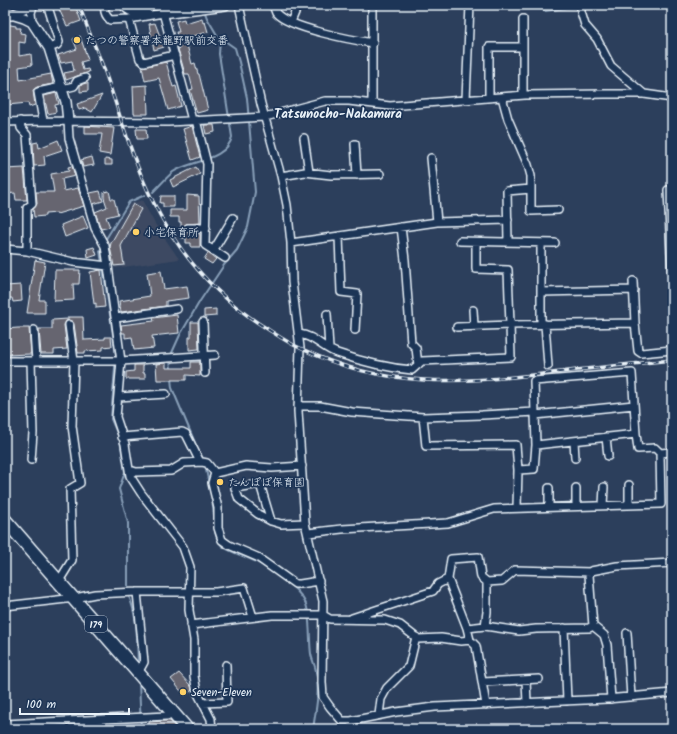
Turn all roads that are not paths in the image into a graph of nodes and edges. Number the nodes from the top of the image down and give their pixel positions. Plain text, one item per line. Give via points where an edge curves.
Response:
1 (34, 5) edge
2 (44, 5) edge
3 (106, 5) edge
4 (123, 5) edge
5 (225, 5) edge
6 (239, 5) edge
7 (273, 5) edge
8 (298, 5) edge
9 (372, 5) edge
10 (470, 5) edge
11 (162, 9) edge
12 (581, 9) edge
13 (8, 14) edge
14 (129, 19) junction
15 (523, 19) dead end
16 (32, 22) junction
17 (291, 22) junction
18 (373, 43) junction
19 (523, 47) junction
20 (49, 48) junction
21 (175, 55) junction
22 (85, 78) dead end
23 (62, 88) junction
24 (644, 94) junction
25 (522, 95) junction
26 (502, 97) junction
27 (489, 98) junction
28 (672, 98) edge
29 (466, 99) junction
30 (372, 103) junction
31 (265, 117) junction
32 (194, 120) junction
33 (20, 121) junction
34 (43, 121) junction
35 (68, 121) junction
36 (5, 122) edge
37 (304, 138) dead end
38 (355, 144) dead end
39 (431, 158) dead end
40 (309, 172) junction
41 (380, 174) dead end
42 (357, 175) junction
43 (282, 176) junction
44 (531, 189) junction
45 (672, 190) edge
46 (558, 210) dead end
47 (233, 218) dead end
48 (508, 220) junction
49 (437, 222) junction
50 (400, 227) junction
51 (188, 228) dead end
52 (206, 228) junction
53 (339, 236) junction
54 (460, 241) dead end
55 (291, 242) junction
56 (476, 242) junction
57 (508, 242) junction
58 (541, 243) junction
59 (555, 243) dead end
60 (671, 243) edge
61 (5, 249) edge
62 (27, 251) junction
63 (214, 251) junction
64 (225, 258) dead end
65 (108, 266) junction
66 (672, 276) edge
67 (633, 281) dead end
68 (634, 290) junction
69 (541, 292) junction
70 (177, 309) dead end
71 (473, 310) dead end
72 (327, 314) dead end
73 (116, 318) junction
74 (203, 322) dead end
75 (635, 323) junction
76 (510, 324) junction
77 (543, 324) junction
78 (69, 326) dead end
79 (474, 326) junction
80 (456, 327) dead end
81 (34, 330) dead end
82 (355, 330) dead end
83 (299, 334) junction
84 (329, 349) junction
85 (672, 350) edge
86 (215, 355) dead end
87 (204, 356) junction
88 (5, 361) edge
89 (33, 361) junction
90 (74, 361) junction
91 (121, 361) junction
92 (418, 364) junction
93 (548, 366) dead end
94 (205, 373) dead end
95 (166, 394) dead end
96 (118, 397) junction
97 (634, 405) junction
98 (298, 406) junction
99 (535, 414) junction
100 (423, 417) junction
101 (636, 434) junction
102 (122, 437) junction
103 (606, 437) junction
104 (574, 441) junction
105 (536, 445) junction
106 (672, 452) edge
107 (660, 453) junction
108 (608, 456) dead end
109 (575, 458) dead end
110 (31, 460) dead end
111 (200, 462) junction
112 (302, 466) junction
113 (130, 470) junction
114 (518, 470) junction
115 (215, 473) junction
116 (629, 485) dead end
117 (604, 487) dead end
118 (549, 488) dead end
119 (576, 488) dead end
120 (603, 505) junction
121 (629, 505) junction
122 (549, 506) junction
123 (576, 506) junction
124 (517, 507) junction
125 (5, 520) edge
126 (271, 521) junction
127 (305, 524) junction
128 (308, 533) junction
129 (672, 563) edge
130 (590, 572) junction
131 (448, 579) junction
132 (59, 581) junction
133 (319, 581) junction
134 (487, 582) junction
135 (137, 592) junction
136 (189, 593) junction
137 (74, 598) junction
138 (5, 606) edge
139 (323, 615) junction
140 (253, 617) junction
141 (348, 619) junction
142 (191, 625) junction
143 (485, 626) junction
144 (593, 626) junction
145 (467, 628) junction
146 (564, 628) junction
147 (627, 633) dead end
148 (416, 637) junction
149 (470, 640) junction
150 (226, 665) dead end
151 (138, 673) junction
152 (539, 679) dead end
153 (526, 680) junction
154 (483, 682) junction
155 (672, 693) edge
156 (631, 697) junction
157 (611, 699) junction
158 (567, 701) junction
159 (203, 703) junction
160 (527, 703) junction
161 (486, 705) junction
162 (172, 712) junction
163 (380, 715) junction
164 (351, 720) junction
165 (5, 724) edge
166 (187, 729) edge
167 (212, 729) edge
168 (353, 729) edge

1 - 13 street
1 - 16 street via 31,13
2 - 20 street via 48,7 59,42
3 - 14 street via 105,15 110,20
4 - 11 street via 132,13
5 - 11 street
6 - 31 street
7 - 17 street via 278,16
8 - 17 street
9 - 18 street
10 - 29 street
11 - 14 street
11 - 21 street
12 - 24 street via 585,26 597,39 612,66
13 - 16 street
14 - 21 street via 140,59 144,62
15 - 19 street
16 - 20 street
17 - 18 street via 327,34
18 - 30 street
19 - 25 street
19 - 27 street via 489,47
20 - 23 street
21 - 32 street
22 - 23 street via 77,81 74,86
23 - 34 street via 38,92
23 - 35 street
24 - 25 street
24 - 28 street
25 - 26 street
26 - 27 street
26 - 44 street via 508,119 528,165
27 - 29 street
29 - 30 street via 390,106
30 - 31 street via 349,100 325,101
31 - 32 street
31 - 43 street
32 - 35 street
32 - 52 street via 207,164
33 - 34 street
33 - 36 street
33 - 62 street via 21,128 27,135 32,204 27,208
34 - 35 street
35 - 65 street via 69,138 95,228 105,246
37 - 40 street
38 - 42 street
39 - 49 street
40 - 42 street
40 - 43 street
41 - 42 street
43 - 55 street
44 - 46 street via 531,211
44 - 48 street via 507,191
45 - 60 street via 668,190
47 - 63 street
48 - 49 street
48 - 57 street
49 - 50 street
50 - 53 street
50 - 92 street via 411,343 416,348
51 - 52 street
52 - 63 street via 205,245
53 - 55 street
53 - 82 street via 341,292 357,294
54 - 56 street
55 - 83 street via 292,282
56 - 57 street
56 - 76 street via 476,269 508,270
57 - 58 street
58 - 59 street
58 - 69 street
60 - 66 street
61 - 62 street
62 - 65 street via 73,262
63 - 64 street
65 - 73 street
67 - 68 street
68 - 69 street
68 - 75 street
69 - 77 street
70 - 73 street
71 - 79 street
72 - 84 street
73 - 91 street
74 - 87 street
75 - 77 street
75 - 85 street via 638,351 641,353
76 - 77 street
76 - 79 street
76 - 92 street via 511,357 422,361
77 - 93 street
78 - 90 street
79 - 80 street
81 - 89 street
83 - 84 street via 307,335
83 - 98 street
84 - 92 street via 392,368 412,370
86 - 87 street
87 - 91 street
87 - 94 street
88 - 89 street
89 - 90 street
89 - 110 street
90 - 91 street
90 - 132 street via 72,426 80,483 70,489 72,560
91 - 96 street
95 - 96 street
96 - 102 street via 116,417
97 - 99 street
97 - 99 street via 632,373 534,381
97 - 101 street
98 - 100 street
98 - 112 street
99 - 100 street
99 - 105 street
100 - 114 street via 426,446 516,445
101 - 103 street
101 - 107 street via 638,449 655,448
102 - 111 street via 182,432 186,434
102 - 113 street
103 - 104 street
103 - 108 street
104 - 105 street
104 - 109 street
105 - 114 street via 534,469
106 - 107 street
107 - 121 street via 661,504
111 - 113 street via 184,463 172,471
111 - 115 street via 207,463
112 - 115 street via 246,466
112 - 127 street
113 - 136 street via 130,476 141,494 183,547 190,567
114 - 124 street
115 - 133 street via 212,483 222,540 257,557 295,584
116 - 121 street
117 - 120 street
118 - 122 street
119 - 123 street
120 - 121 street
120 - 123 street
122 - 123 street
122 - 124 street
124 - 128 street via 494,509 448,523
125 - 132 highway, 179
126 - 126 street via 240,499 235,488 260,484
126 - 127 street via 281,524
127 - 128 street
128 - 133 street
129 - 130 street via 617,566
130 - 134 street via 515,570 502,581
130 - 144 street
131 - 134 street via 451,559 478,557 480,577
131 - 141 street via 438,584 433,591
131 - 145 street
132 - 137 highway, 179
133 - 139 street
134 - 143 street
135 - 136 street
135 - 137 street
135 - 151 street via 144,662
136 - 140 street via 244,588
136 - 142 street
137 - 138 street
137 - 151 highway, 179
139 - 140 street
139 - 141 street via 330,619
139 - 164 street via 323,697 342,720
140 - 142 street
141 - 148 street via 385,620 400,625
142 - 159 street via 194,640 194,676 197,692
143 - 145 street
143 - 146 street via 519,631
144 - 146 street
144 - 157 street via 604,635 607,644
145 - 149 street
146 - 158 street
147 - 156 street
148 - 149 street
148 - 163 street via 409,666 387,688 381,699
149 - 154 street via 476,646
150 - 159 street via 228,702
151 - 162 highway, 179
152 - 153 street
153 - 154 street
153 - 160 street
154 - 161 street
155 - 156 street
156 - 157 street
157 - 158 street
158 - 160 street
159 - 167 street via 211,719
160 - 161 street
161 - 163 street via 435,707
162 - 165 street via 167,716
162 - 166 highway, 179
163 - 164 street
164 - 168 street

